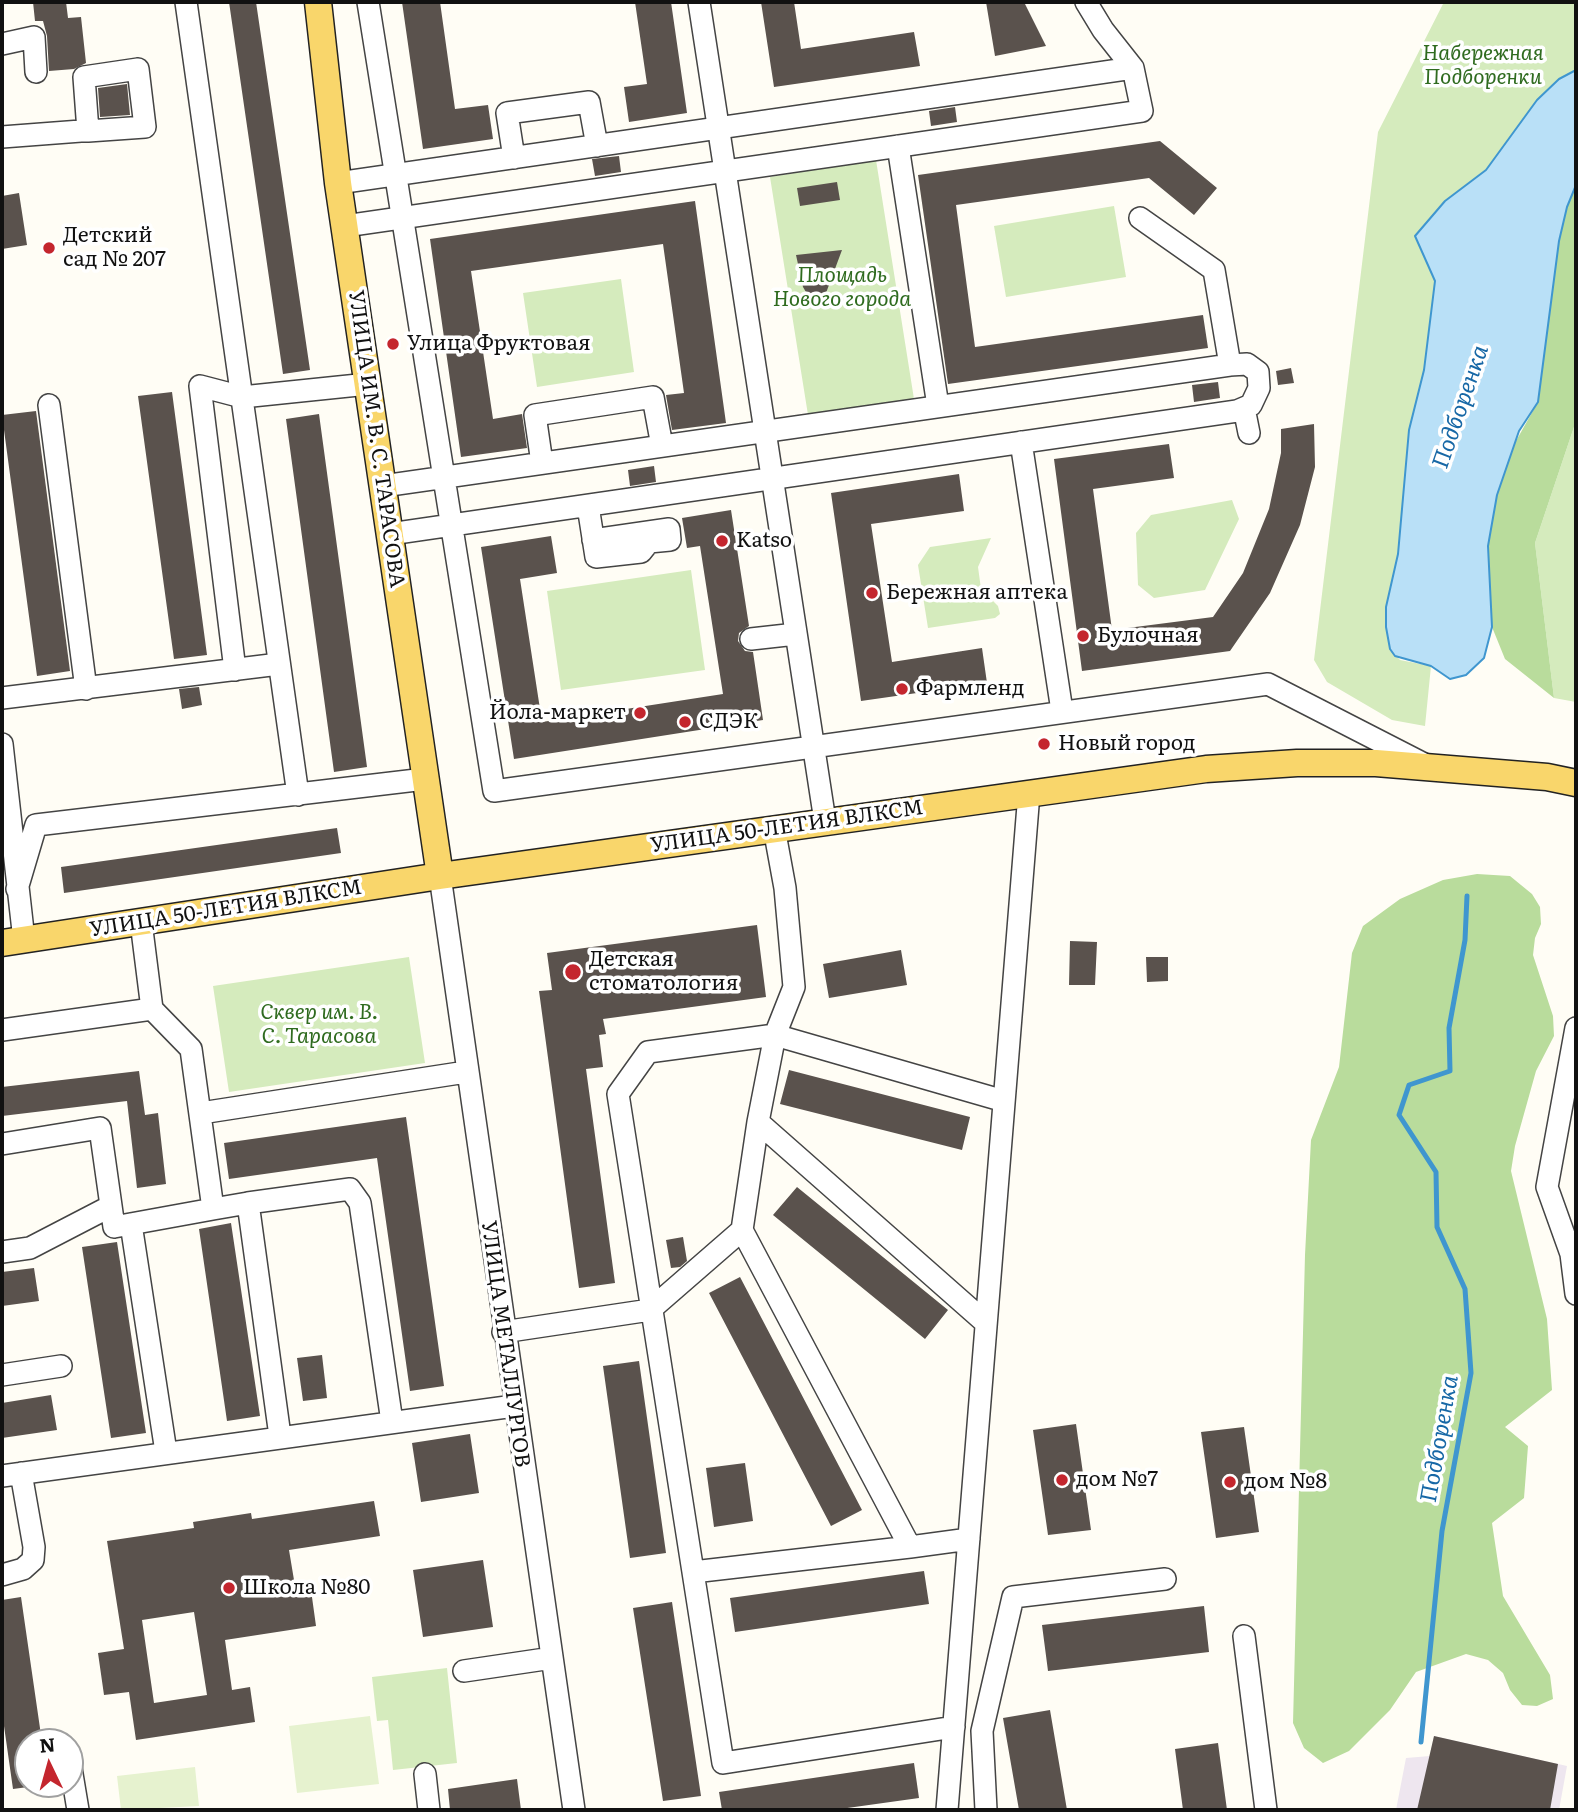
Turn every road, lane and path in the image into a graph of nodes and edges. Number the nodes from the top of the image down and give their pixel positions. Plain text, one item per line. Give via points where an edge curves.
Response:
1 (186, 2) edge
2 (318, 2) edge
3 (368, 2) edge
4 (699, 2) edge
5 (1086, 2) edge
6 (2, 44) edge
7 (1133, 68) junction
8 (36, 72) dead end
9 (719, 128) junction
10 (88, 131) dead end
11 (2, 136) edge
12 (597, 146) junction
13 (898, 146) junction
14 (514, 158) junction
15 (725, 171) junction
16 (394, 175) junction
17 (338, 183) junction
18 (401, 217) junction
19 (1140, 218) dead end
20 (345, 226) junction
21 (1230, 365) junction
22 (368, 384) junction
23 (242, 397) junction
24 (49, 405) dead end
25 (937, 406) junction
26 (1244, 408) junction
27 (765, 431) junction
28 (1250, 433) dead end
29 (1021, 442) junction
30 (662, 446) junction
31 (542, 463) junction
32 (444, 477) junction
33 (772, 479) junction
34 (383, 486) junction
35 (588, 506) junction
36 (451, 526) junction
37 (390, 534) junction
38 (593, 540) dead end
39 (796, 634) junction
40 (751, 639) dead end
41 (279, 664) junction
42 (235, 670) junction
43 (86, 689) junction
44 (2, 698) edge
45 (1062, 711) junction
46 (2, 744) edge
47 (814, 746) junction
48 (1429, 766) junction
49 (425, 779) junction
50 (1576, 783) edge
51 (1029, 793) junction
52 (298, 795) junction
53 (825, 821) junction
54 (774, 828) junction
55 (440, 876) junction
56 (17, 889) junction
57 (141, 922) junction
58 (13, 942) edge
59 (152, 1009) junction
60 (1576, 1028) edge
61 (2, 1030) edge
62 (775, 1035) junction
63 (466, 1072) junction
64 (1004, 1101) junction
65 (201, 1113) junction
66 (758, 1122) junction
67 (2, 1144) edge
68 (248, 1203) junction
69 (111, 1206) junction
70 (213, 1209) junction
71 (131, 1224) junction
72 (742, 1230) junction
73 (2, 1252) edge
74 (1576, 1294) edge
75 (650, 1310) junction
76 (986, 1323) junction
77 (503, 1332) junction
78 (61, 1366) dead end
79 (2, 1375) edge
80 (514, 1405) junction
81 (392, 1422) junction
82 (280, 1436) junction
83 (166, 1452) junction
84 (11, 1475) edge
85 (969, 1539) junction
86 (909, 1547) junction
87 (693, 1572) junction
88 (2, 1575) edge
89 (1165, 1579) dead end
90 (1244, 1636) dead end
91 (552, 1658) junction
92 (464, 1671) dead end
93 (954, 1727) junction
94 (425, 1774) dead end
95 (429, 1810) edge
96 (573, 1810) edge
97 (947, 1810) edge
98 (986, 1810) edge
99 (1266, 1810) edge

1 - 23 street
2 - 17 main road, УЛИЦА ИМ. В. С. ТАРАСОВА
3 - 16 street
4 - 9 street
5 - 7 street
6 - 8 street via 34,37
7 - 9 street
7 - 13 street via 1142,111
9 - 12 street
9 - 15 street
10 - 11 street
12 - 14 street
12 - 14 street via 589,102 507,113
13 - 15 street
13 - 25 street
14 - 16 street
15 - 18 street
15 - 27 street
16 - 17 street
16 - 18 street
17 - 20 main road, УЛИЦА ИМ. В. С. ТАРАСОВА
18 - 20 street
18 - 32 street
19 - 21 street via 1214,270
20 - 22 main road, УЛИЦА ИМ. В. С. ТАРАСОВА
21 - 25 street via 1054,380
21 - 26 street via 1247,365 1258,372 1259,388 1251,405
22 - 23 street
22 - 34 main road, УЛИЦА ИМ. В. С. ТАРАСОВА
23 - 41 street
23 - 42 street via 200,387
24 - 43 street
25 - 27 street
26 - 28 street
26 - 29 street
27 - 30 street
27 - 33 street
29 - 33 street
29 - 45 street
30 - 31 street
30 - 31 street via 653,397 535,415
31 - 32 street
32 - 34 street
32 - 36 street
33 - 35 street
33 - 39 street
34 - 37 main road, УЛИЦА ИМ. В. С. ТАРАСОВА
35 - 36 street
35 - 38 street
36 - 37 street
36 - 47 street via 494,791
37 - 49 main road, УЛИЦА ИМ. В. С. ТАРАСОВА
39 - 40 street
39 - 47 street
41 - 42 street
41 - 52 street
42 - 43 street
43 - 44 street
45 - 47 street
45 - 48 street via 1268,684
46 - 56 street
47 - 53 street
48 - 50 main road, УЛИЦА 50-ЛЕТИЯ ВЛКСМ
48 - 51 main road, УЛИЦА 50-ЛЕТИЯ ВЛКСМ via 1297,762 1206,769
49 - 52 street
49 - 55 main road, УЛИЦА ИМ. В. С. ТАРАСОВА
51 - 53 main road, УЛИЦА 50-ЛЕТИЯ ВЛКСМ
51 - 64 street
52 - 56 street via 36,825
53 - 54 main road, УЛИЦА 50-ЛЕТИЯ ВЛКСМ
54 - 55 main road, УЛИЦА 50-ЛЕТИЯ ВЛКСМ
54 - 62 street via 794,987
55 - 57 main road, УЛИЦА 50-ЛЕТИЯ ВЛКСМ
55 - 63 street, УЛИЦА МЕТАЛЛУРГОВ
56 - 58 street
57 - 58 main road, УЛИЦА 50-ЛЕТИЯ ВЛКСМ
57 - 59 street
59 - 61 street
59 - 65 street via 191,1049
60 - 74 street via 1547,1187 1571,1254
62 - 64 street
62 - 66 street
62 - 75 street via 648,1052 618,1094
63 - 65 street
63 - 77 street, УЛИЦА МЕТАЛЛУРГОВ
64 - 76 street
65 - 70 street
66 - 72 street
66 - 76 street
67 - 69 street via 100,1128
68 - 70 street
68 - 81 street via 350,1189 360,1203
68 - 82 street
69 - 71 street via 114,1227
69 - 73 street via 30,1248
70 - 71 street
71 - 83 street
72 - 75 street
72 - 86 street
75 - 77 street
75 - 87 street
76 - 85 street
77 - 80 street, УЛИЦА МЕТАЛЛУРГОВ
78 - 79 street
80 - 81 street
80 - 91 street, УЛИЦА МЕТАЛЛУРГОВ
81 - 82 street
82 - 83 street
83 - 84 street
84 - 88 street via 34,1547 33,1560 23,1569
85 - 86 street
85 - 93 street
86 - 87 street
87 - 93 street via 723,1763
89 - 98 street via 1013,1597 982,1731
90 - 99 street
91 - 92 street
91 - 96 street, УЛИЦА МЕТАЛЛУРГОВ
93 - 97 street
94 - 95 street

